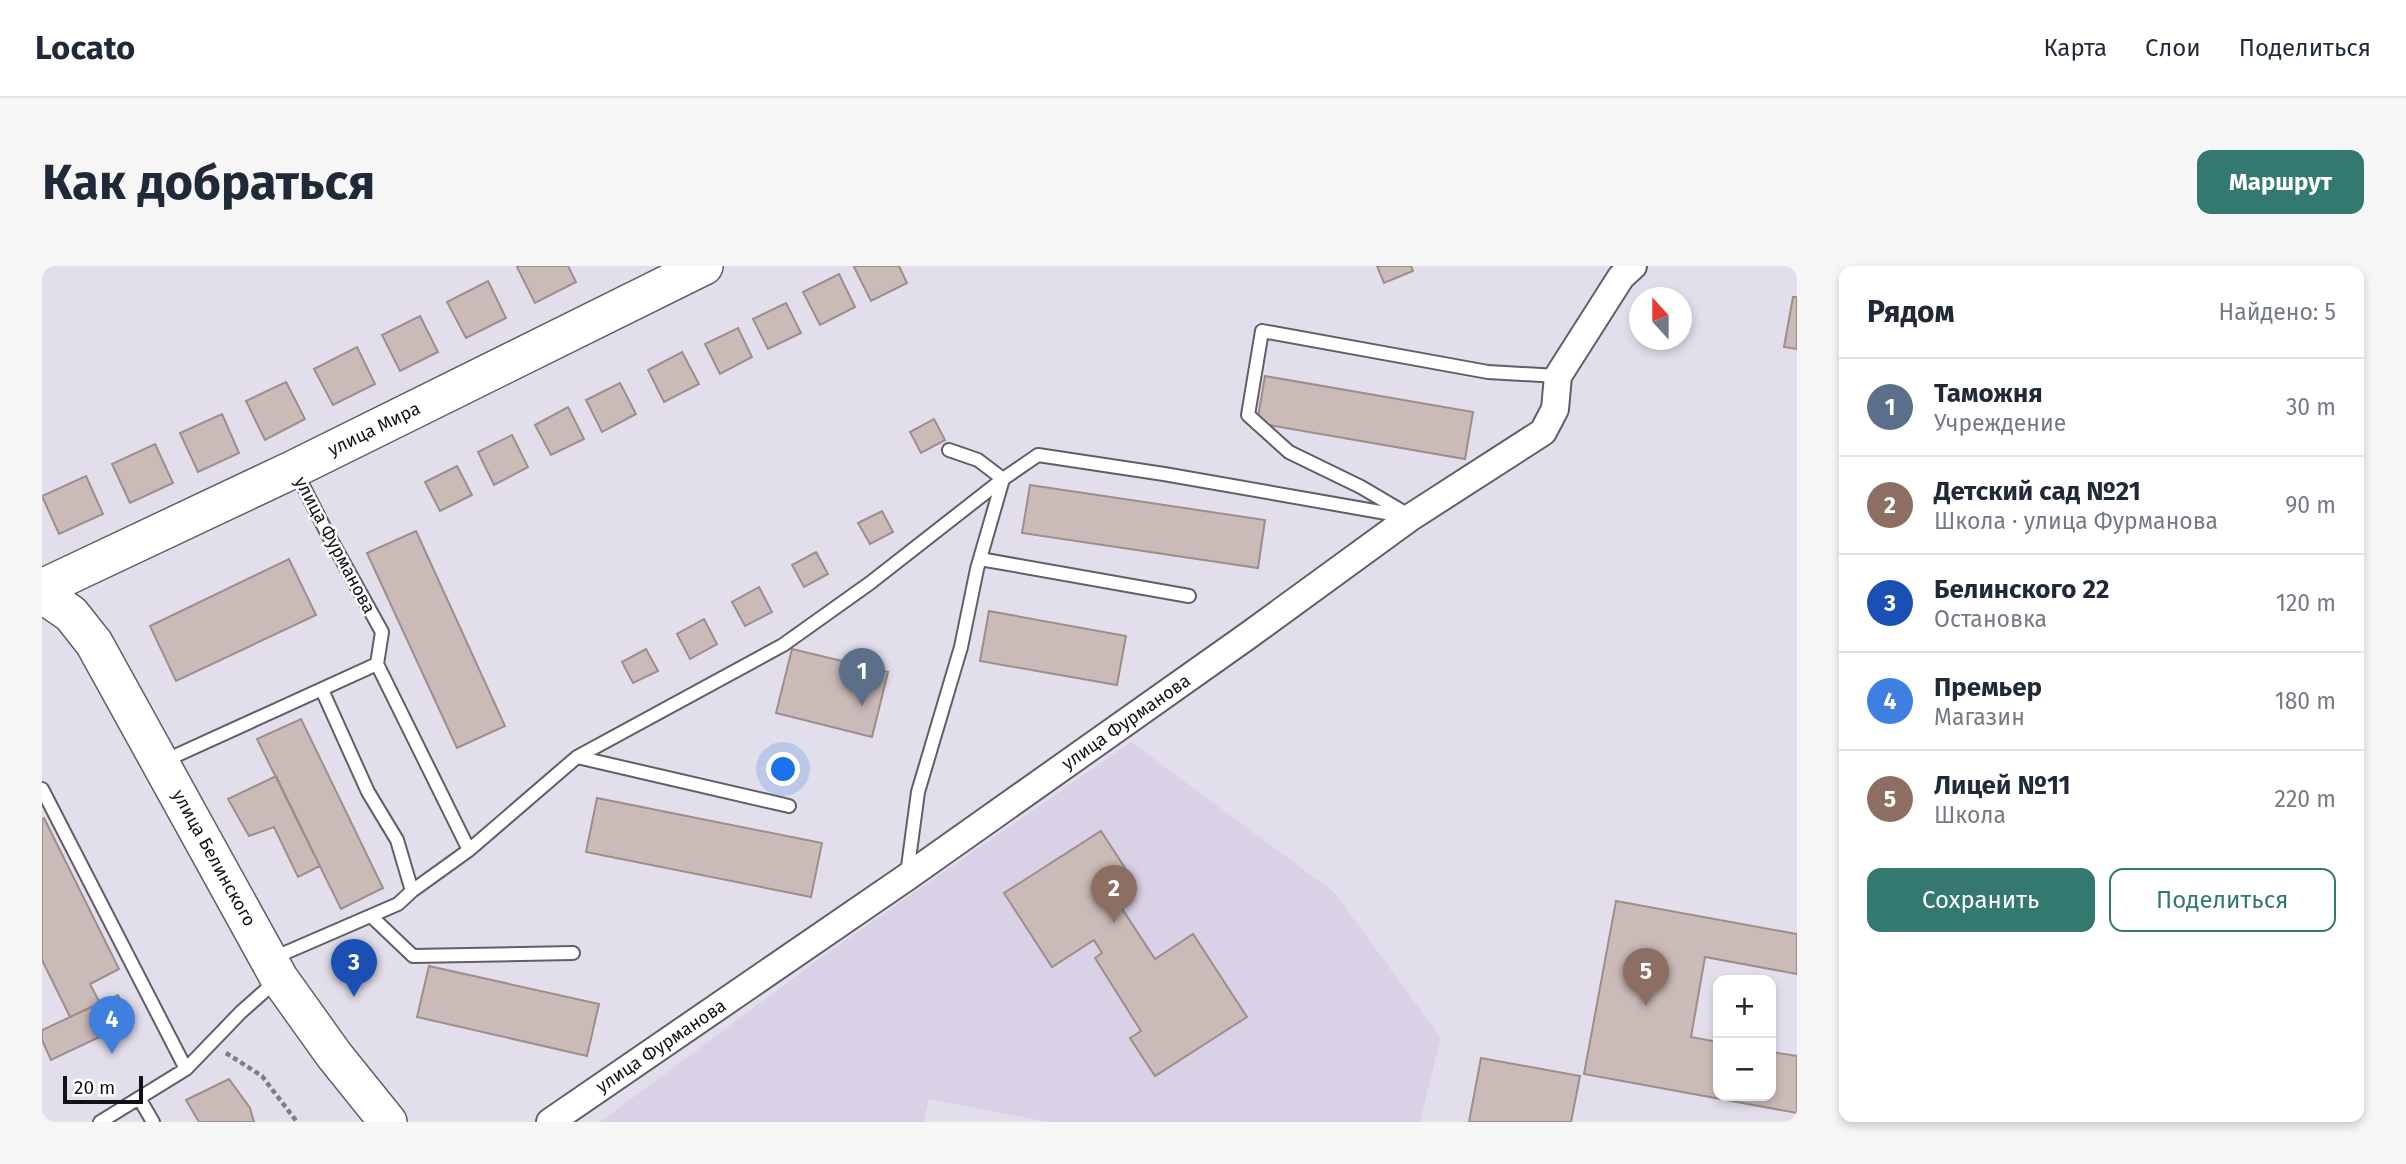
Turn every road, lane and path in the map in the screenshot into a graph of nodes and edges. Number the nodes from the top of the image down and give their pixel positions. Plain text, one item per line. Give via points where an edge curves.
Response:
1 (704, 266) edge
2 (1633, 266) edge
3 (1558, 376) junction
4 (949, 450) dead end
5 (295, 469) junction
6 (1003, 479) junction
7 (1411, 517) junction
8 (980, 559) junction
9 (42, 588) edge
10 (42, 594) edge
11 (1189, 596) dead end
12 (377, 664) junction
13 (323, 690) junction
14 (578, 757) junction
15 (160, 763) junction
16 (42, 789) edge
17 (789, 806) dead end
18 (469, 850) junction
19 (907, 877) junction
20 (412, 891) junction
21 (371, 916) junction
22 (573, 953) dead end
23 (275, 969) junction
24 (210, 1044) junction
25 (186, 1069) junction
26 (139, 1098) junction
27 (100, 1122) edge
28 (153, 1122) edge
29 (297, 1122) edge
30 (388, 1122) edge
31 (550, 1122) edge

1 - 5 main road, улица Мира
2 - 3 street, улица Фурманова via 1621,277
3 - 7 street, улица Фурманова via 1555,409 1543,432
3 - 7 lane via 1488,372 1262,331 1248,415 1289,452
4 - 6 lane via 978,460
5 - 9 main road, улица Мира
5 - 12 lane, улица Фурманова via 382,632
6 - 7 lane via 1038,455
6 - 8 lane
6 - 14 lane via 783,645
7 - 19 street, улица Фурманова
8 - 11 lane
8 - 19 lane via 961,647 918,792
10 - 15 main road, улица Белинского via 71,614 94,643
12 - 13 lane
12 - 18 lane
13 - 15 lane
13 - 20 lane via 369,792 397,841
14 - 17 lane
14 - 18 lane
15 - 23 main road, улица Белинского
16 - 25 lane
18 - 20 lane
19 - 31 street, улица Фурманова
20 - 21 lane via 398,904
21 - 22 lane via 413,956
21 - 23 lane
23 - 24 lane
23 - 30 main road, улица Белинского via 334,1055
24 - 25 lane
24 - 29 path via 262,1076
25 - 26 lane
26 - 27 lane
26 - 28 lane

